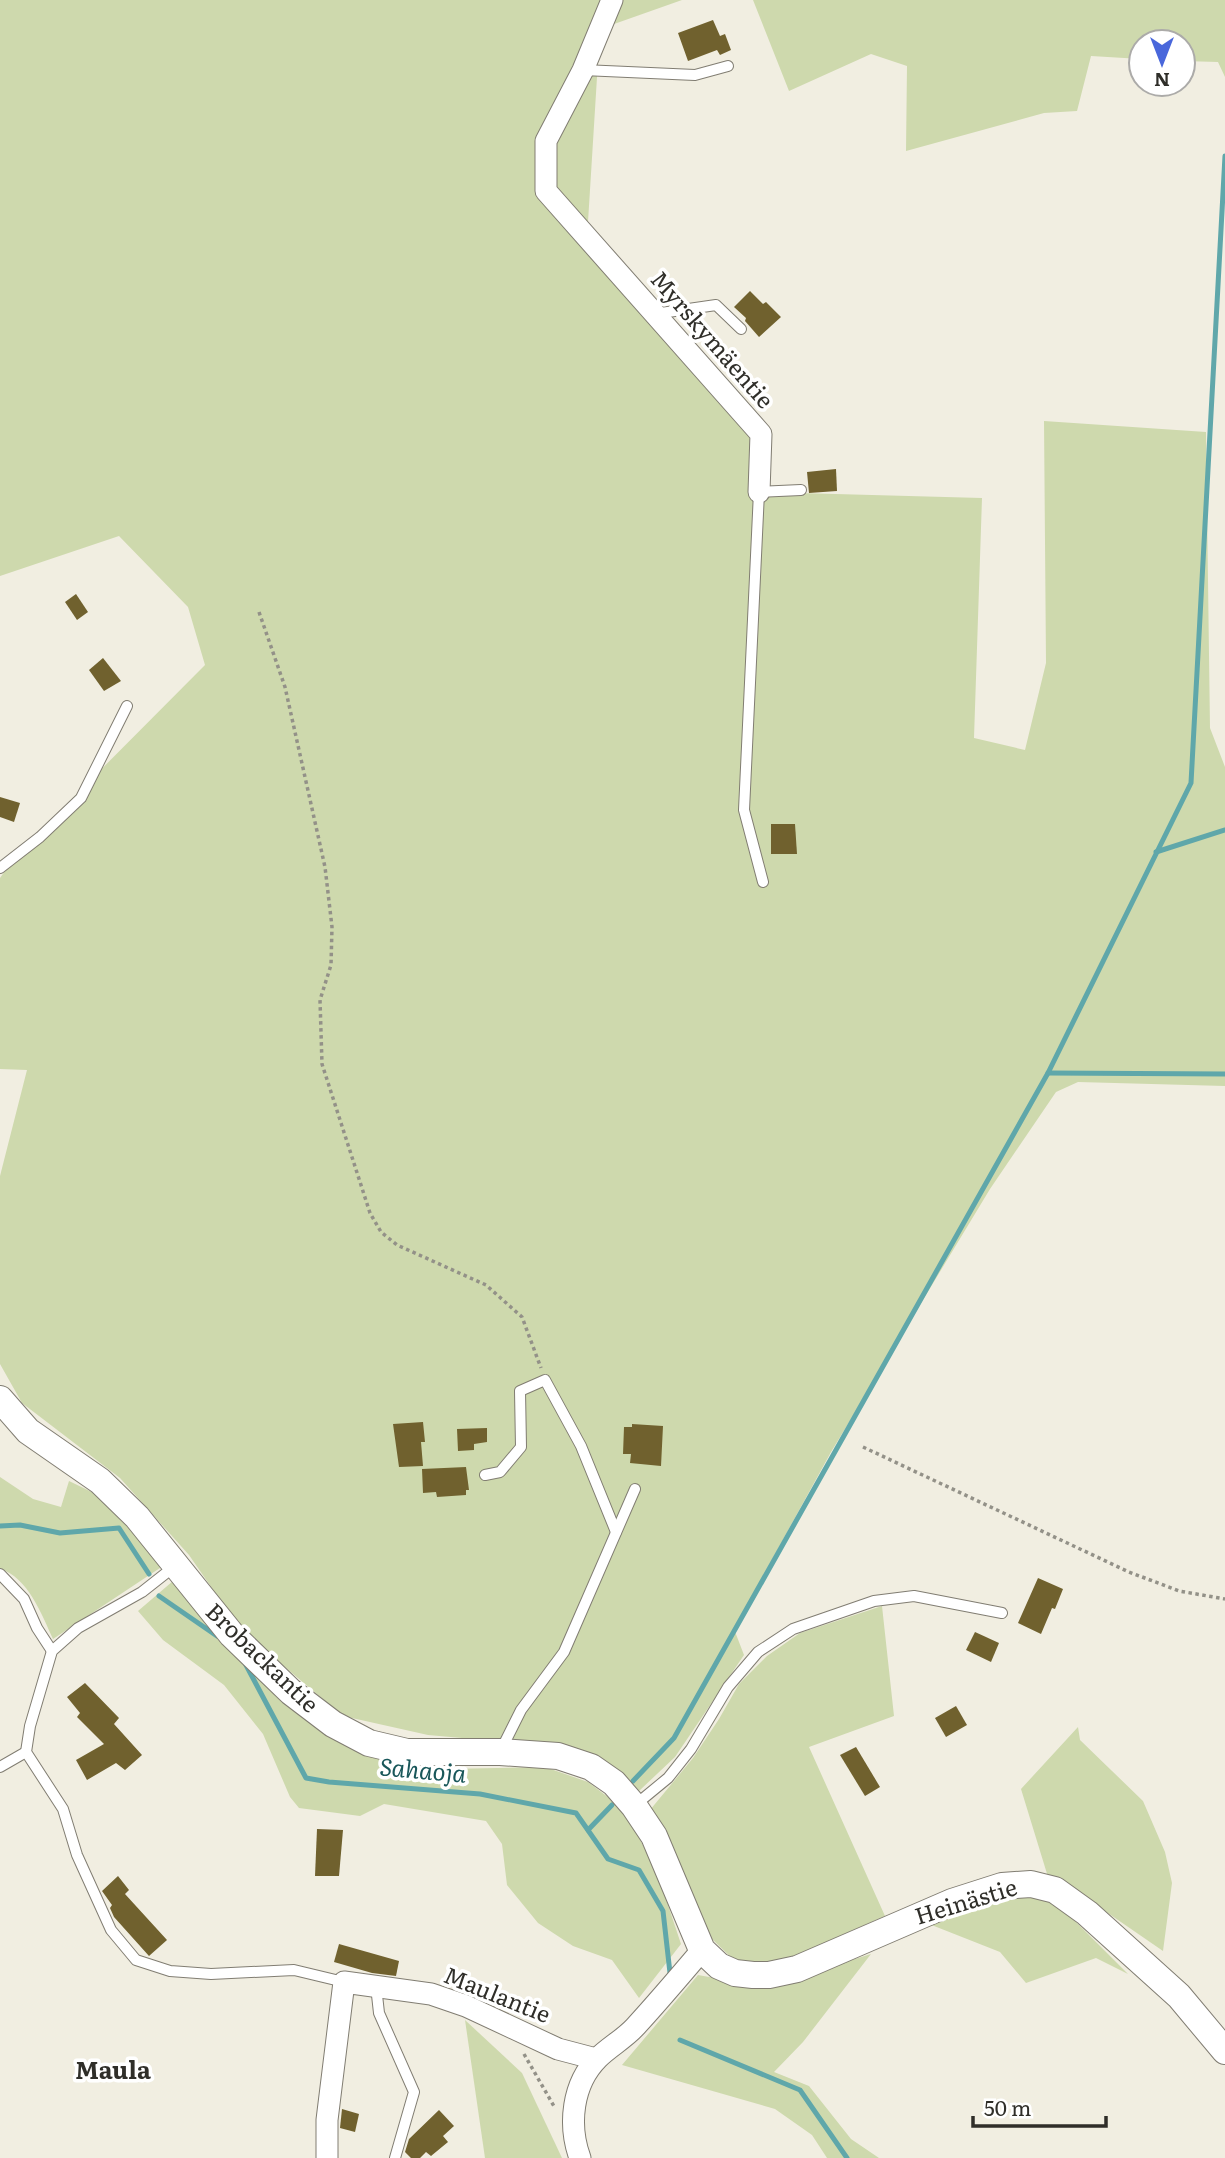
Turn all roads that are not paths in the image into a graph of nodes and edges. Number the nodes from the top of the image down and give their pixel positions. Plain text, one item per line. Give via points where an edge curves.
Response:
1 (612, 0) edge
2 (728, 66) dead end
3 (583, 70) junction
4 (654, 314) junction
5 (741, 328) dead end
6 (801, 490) dead end
7 (759, 492) junction
8 (127, 706) dead end
9 (0, 868) edge
10 (763, 882) dead end
11 (0, 1399) edge
12 (485, 1475) dead end
13 (635, 1489) dead end
14 (616, 1532) junction
15 (175, 1566) junction
16 (0, 1574) edge
17 (1002, 1613) dead end
18 (52, 1651) junction
19 (26, 1752) junction
20 (500, 1752) junction
21 (0, 1767) edge
22 (634, 1807) junction
23 (702, 1950) junction
24 (344, 1982) junction
25 (376, 1986) junction
26 (1225, 2051) edge
27 (596, 2059) junction
28 (327, 2158) edge
29 (396, 2158) edge
30 (580, 2158) edge

1 - 3 street, Myrskymäentie
2 - 3 lane via 695,75
3 - 4 street, Myrskymäentie via 546,141 546,191
4 - 5 lane via 716,305
4 - 7 street, Myrskymäentie via 761,434
6 - 7 lane
7 - 10 lane, Myrskymäentie via 744,810
8 - 9 lane via 80,798
11 - 15 street, Brobackantie via 28,1431 100,1481 137,1517
12 - 14 lane via 500,1472 521,1447 520,1391 545,1380 581,1446
13 - 14 lane
14 - 20 lane via 564,1652 521,1710
15 - 18 lane via 142,1592 78,1628
15 - 20 street, Brobackantie via 232,1635 332,1724 369,1743 407,1752
16 - 18 lane via 24,1599
17 - 22 lane via 915,1596 874,1601 793,1629 758,1652 727,1687 691,1749 668,1778
18 - 19 lane
19 - 21 lane
19 - 24 lane via 63,1810 77,1855 111,1930 136,1959 170,1971 294,1970
20 - 22 street, Brobackantie via 558,1756 592,1768 614,1783
22 - 23 street, Brobackantie via 666,1860
23 - 26 street, Heinästie via 735,1973 769,1976 823,1959 952,1902 1002,1886 1031,1884 1055,1890 1087,1913 1179,1996
23 - 27 street via 632,2030
24 - 25 street, Maulantie
24 - 28 street via 327,2120
25 - 27 street, Maulantie via 431,1994 558,2049
25 - 29 lane via 379,2013 414,2092
27 - 30 street via 579,2085 573,2117

